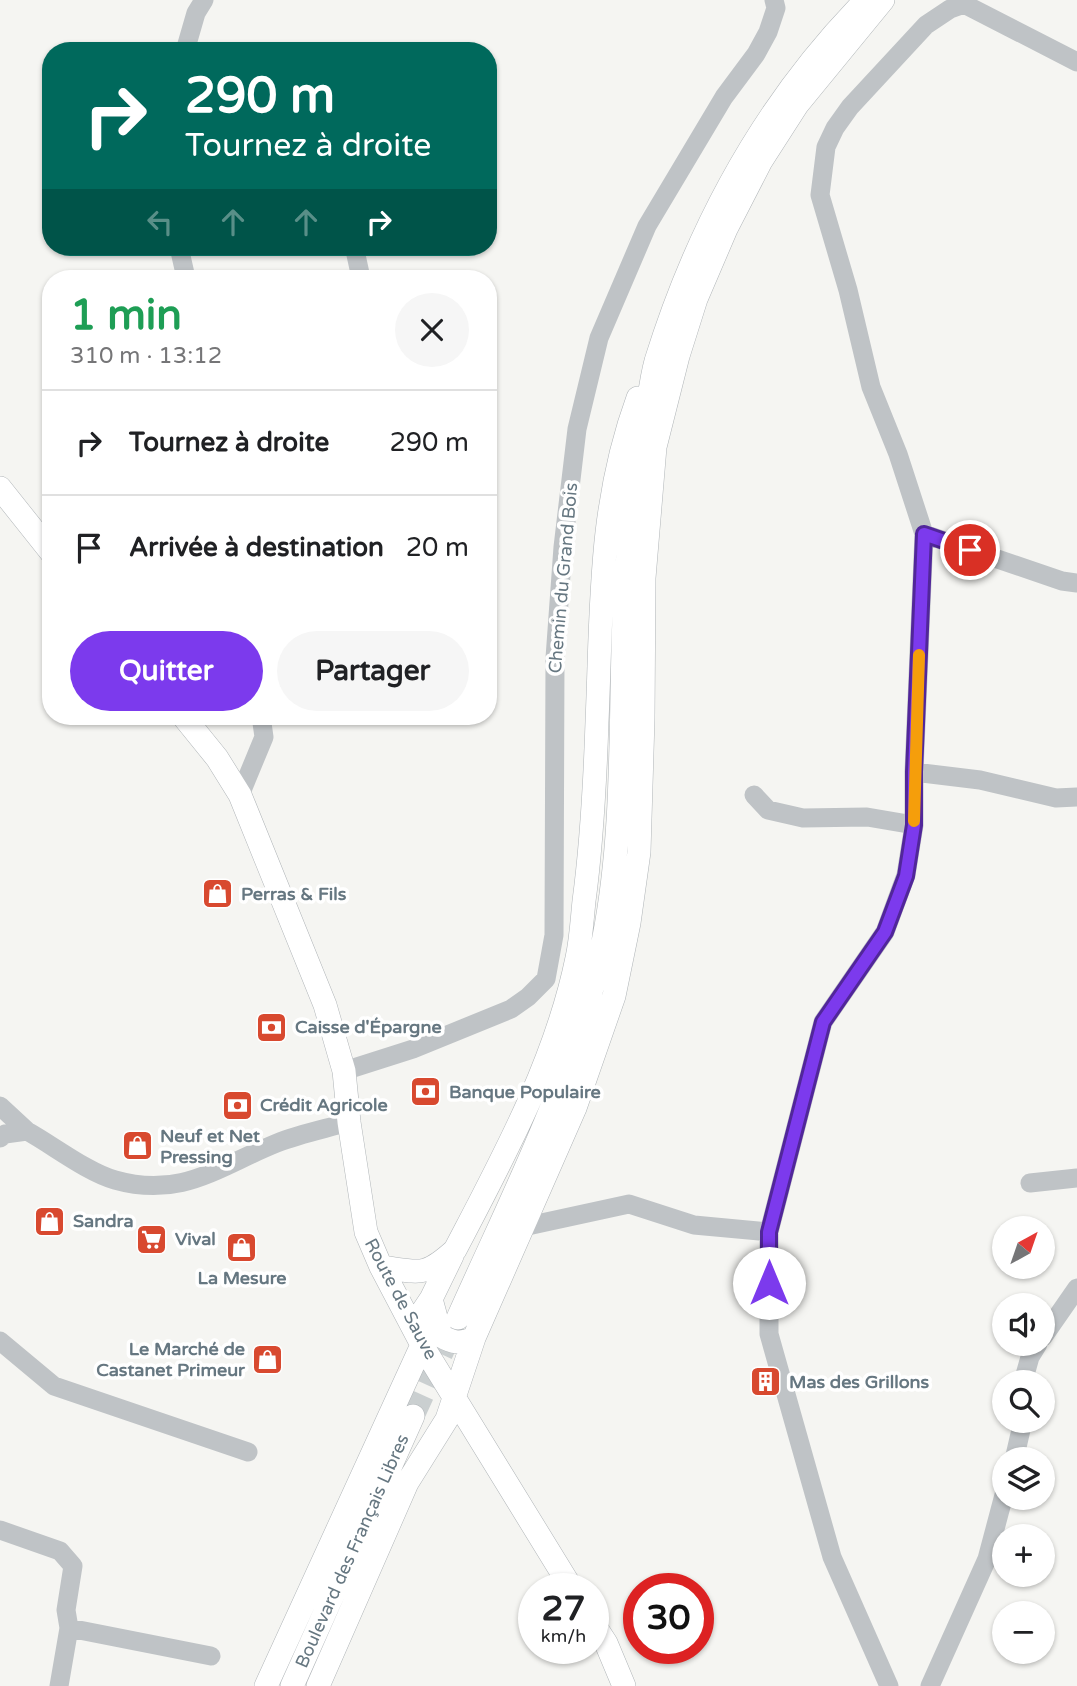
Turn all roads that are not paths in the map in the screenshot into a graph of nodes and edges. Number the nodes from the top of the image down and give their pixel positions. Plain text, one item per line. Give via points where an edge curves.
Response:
1 (204, 0) edge
2 (774, 0) edge
3 (866, 0) edge
4 (883, 0) edge
5 (188, 42) edge
6 (1077, 42) edge
7 (1055, 50) junction
8 (1077, 62) edge
9 (655, 364) junction
10 (0, 488) edge
11 (924, 534) junction
12 (42, 541) edge
13 (1077, 583) edge
14 (190, 725) edge
15 (262, 725) edge
16 (914, 772) junction
17 (240, 795) junction
18 (754, 795) dead end
19 (1077, 797) edge
20 (914, 825) junction
21 (344, 1071) junction
22 (0, 1106) edge
23 (349, 1122) junction
24 (27, 1131) junction
25 (0, 1138) edge
26 (1077, 1178) edge
27 (1030, 1183) dead end
28 (523, 1227) junction
29 (769, 1232) junction
30 (455, 1250) junction
31 (380, 1267) junction
32 (1077, 1288) edge
33 (431, 1299) junction
34 (458, 1318) tunnel mouth
35 (1055, 1320) edge
36 (474, 1338) junction
37 (0, 1341) edge
38 (422, 1345) junction
39 (454, 1397) junction
40 (413, 1416) tunnel mouth
41 (248, 1452) dead end
42 (1000, 1510) edge
43 (0, 1530) edge
44 (562, 1573) edge
45 (69, 1628) junction
46 (609, 1650) edge
47 (211, 1656) dead end
48 (59, 1686) edge
49 (266, 1686) edge
50 (292, 1686) edge
51 (318, 1686) edge
52 (624, 1686) edge
53 (889, 1686) edge
54 (930, 1686) edge

1 - 5 street
2 - 21 street, Chemin du Grand Bois via 776,8 756,54 724,97 647,226 599,338 577,429 555,658 554,935 545,979 511,1009
3 - 9 main road via 794,82 751,145 701,241
4 - 28 main road, Boulevard des Français Libres via 797,105 761,161 696,299 678,356 656,447 644,578 639,852 629,923 614,996 575,1108
6 - 7 street
7 - 8 street
7 - 11 street via 964,4 950,9 926,25 850,107 826,147 820,195 871,387
9 - 30 main road via 627,429 607,520 592,841 577,958 532,1093
9 - 34 main road via 625,591 616,849 605,934 591,995 556,1097
10 - 12 main road
11 - 13 street
11 - 16 street
14 - 17 main road, Route de Sauve
15 - 17 street via 264,737
16 - 19 street via 980,780 1055,798
16 - 20 street
17 - 21 main road, Route de Sauve via 325,1005
18 - 20 street via 768,810 803,818 867,817
20 - 29 street via 906,876 885,932 823,1022
21 - 23 main road, Route de Sauve
22 - 24 street
23 - 24 street via 281,1141 196,1180 165,1186 131,1184 104,1176
23 - 31 main road, Route de Sauve via 366,1233
24 - 25 street
26 - 27 street
28 - 29 street via 629,1203 694,1225
28 - 36 main road, Boulevard des Français Libres
29 - 53 street via 769,1334 832,1557
30 - 31 main road via 435,1268 420,1272
30 - 33 main road
31 - 38 main road, Route de Sauve
32 - 35 street
33 - 36 main road via 441,1336 451,1342
33 - 38 main road via 421,1314
36 - 39 main road, Boulevard des Français Libres
37 - 41 street via 54,1386
38 - 39 main road, Route de Sauve
38 - 49 main road
39 - 44 main road, Route de Sauve
39 - 51 main road, Boulevard des Français Libres via 437,1438 407,1483
40 - 50 main road, Boulevard des Français Libres
42 - 54 street via 987,1559
43 - 45 street via 60,1551 73,1566 66,1610
45 - 47 street
45 - 48 street
46 - 52 main road

